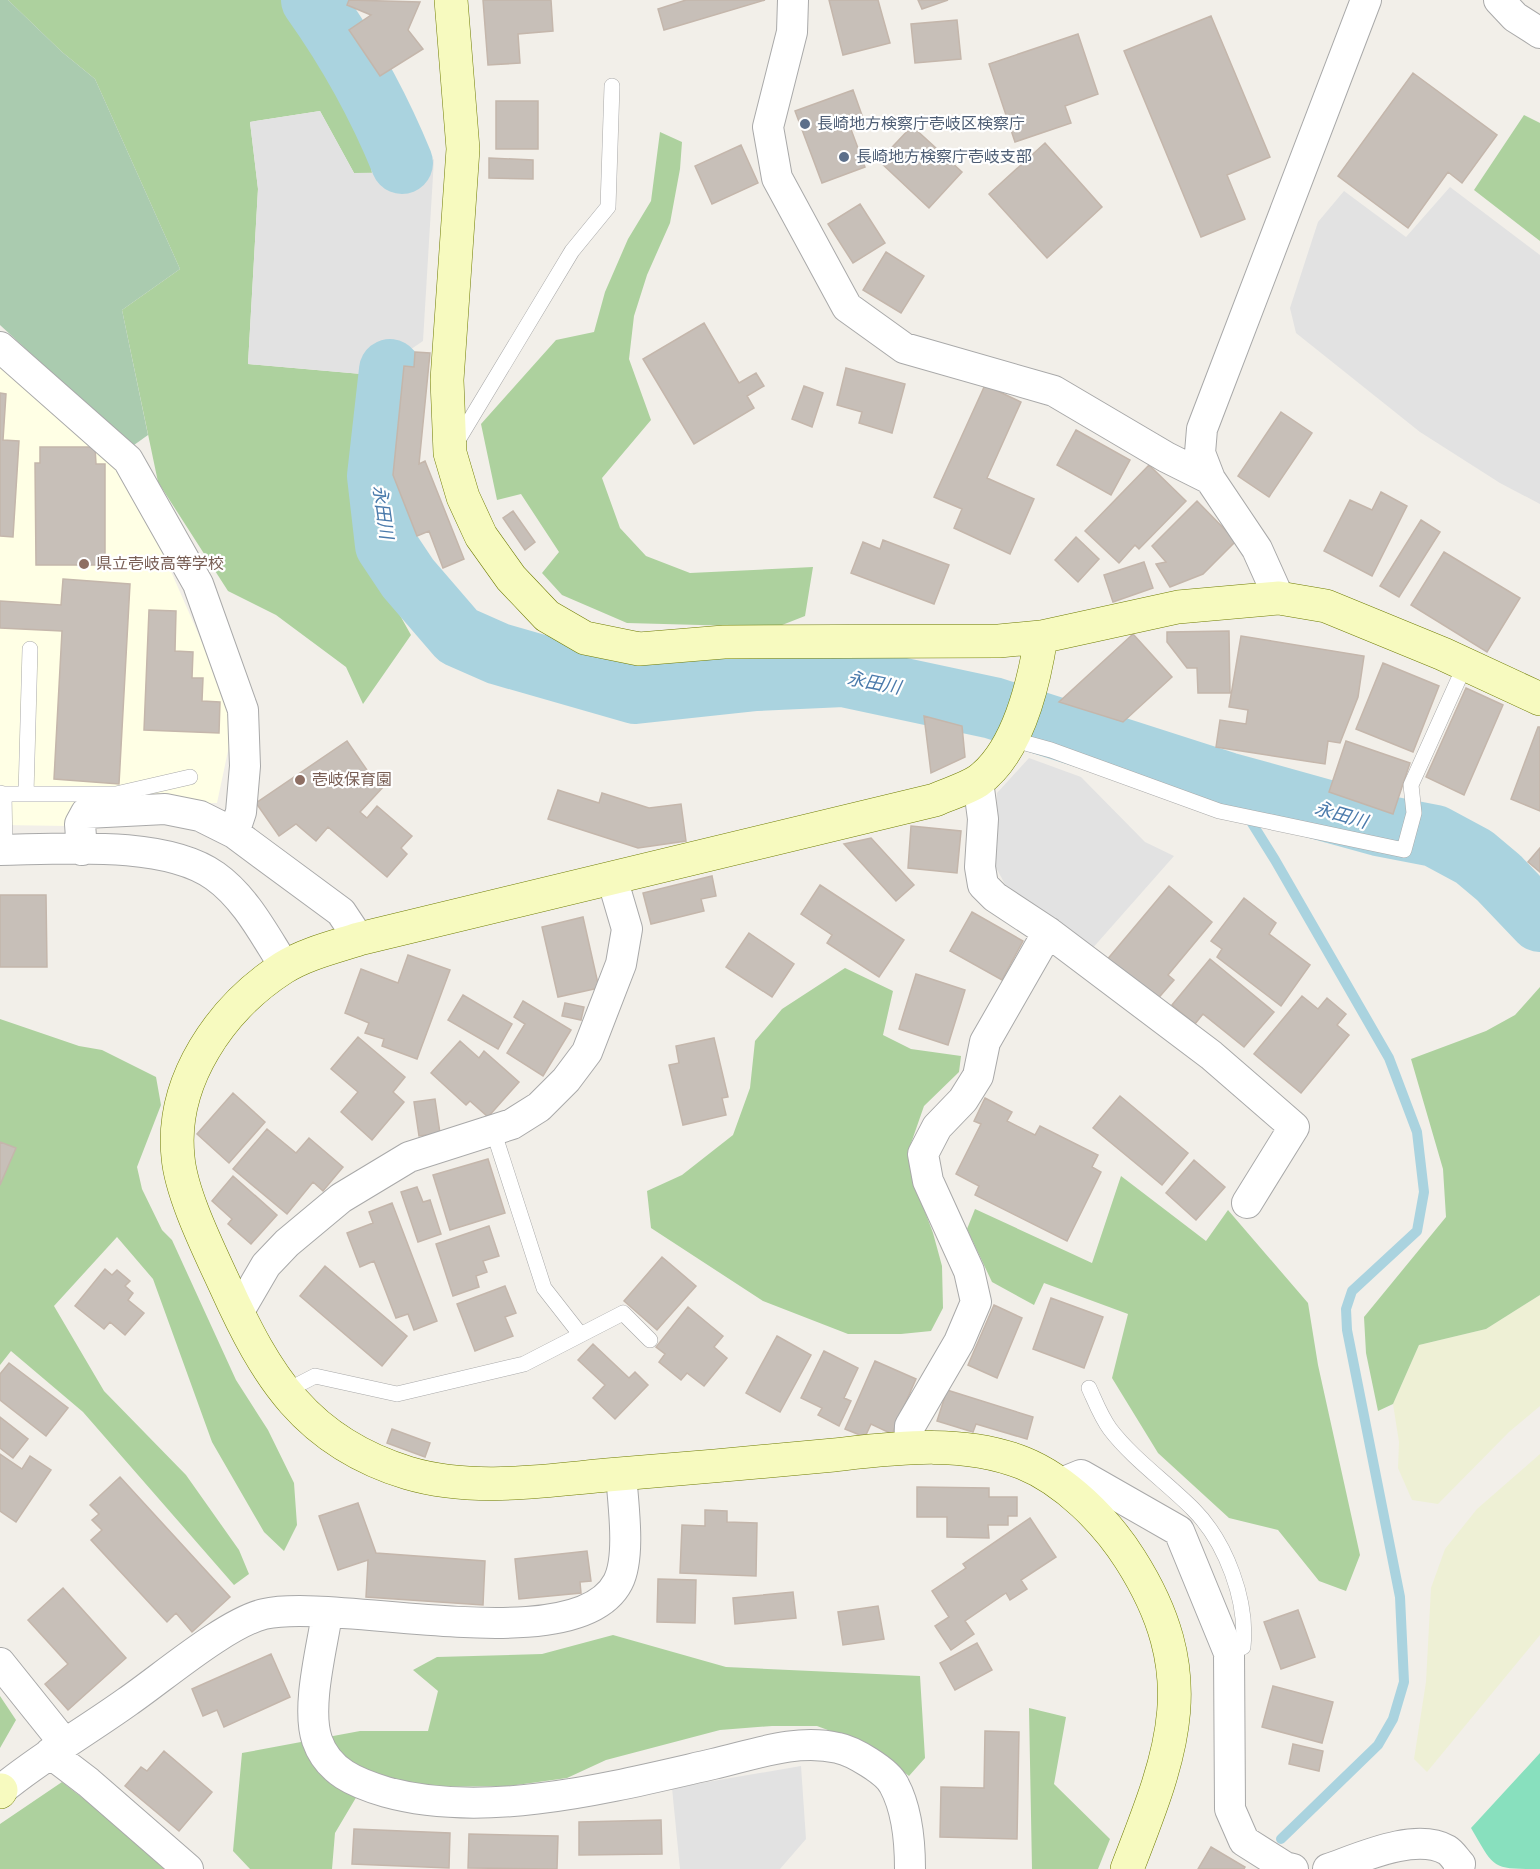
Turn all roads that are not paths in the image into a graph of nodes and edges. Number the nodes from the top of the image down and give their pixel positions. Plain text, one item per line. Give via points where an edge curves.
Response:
1 (452, 0) edge
2 (793, 0) edge
3 (1366, 0) edge
4 (1499, 0) edge
5 (1540, 33) edge
6 (612, 86) dead end
7 (0, 347) edge
8 (450, 453) junction
9 (1210, 479) junction
10 (1279, 598) junction
11 (1041, 637) junction
12 (30, 649) dead end
13 (1465, 665) junction
14 (1540, 699) edge
15 (1014, 735) junction
16 (190, 777) dead end
17 (978, 781) junction
18 (2, 794) edge
19 (26, 794) junction
20 (234, 833) junction
21 (3, 850) edge
22 (82, 850) junction
23 (612, 878) junction
24 (1048, 932) junction
25 (359, 939) junction
26 (285, 967) junction
27 (493, 1130) junction
28 (1247, 1203) dead end
29 (237, 1313) junction
30 (580, 1334) junction
31 (650, 1340) dead end
32 (1089, 1388) dead end
33 (284, 1392) junction
34 (909, 1447) junction
35 (621, 1474) junction
36 (1059, 1484) junction
37 (327, 1614) junction
38 (1229, 1653) junction
39 (0, 1663) edge
40 (58, 1748) junction
41 (1, 1791) edge
42 (188, 1869) edge
43 (910, 1869) edge
44 (1127, 1869) edge
45 (1293, 1869) edge
46 (1328, 1869) edge
47 (1459, 1869) edge

1 - 8 street via 463,149 447,380
2 - 9 street via 792,32 768,127 777,178 847,307 904,348 1054,391
3 - 9 street via 1202,429 1200,453
4 - 5 street via 1515,17
6 - 8 lane via 608,207 572,250
7 - 20 street via 128,460 198,584 243,710 245,766 241,812
8 - 11 street via 462,497 511,578 547,616 585,638 639,650 724,642 999,641
9 - 10 street via 1257,549
10 - 11 street via 1178,607
10 - 13 street via 1326,606
11 - 15 street via 1030,693
12 - 19 lane
13 - 14 street
13 - 15 lane via 1411,785 1414,813 1404,850 1219,811
15 - 17 street
16 - 19 lane via 116,794
17 - 23 street via 935,800
17 - 24 street via 983,819 983,885
18 - 19 lane
18 - 21 lane
20 - 22 street via 200,816 165,809 86,813 80,824
20 - 25 street via 341,912
21 - 22 street
22 - 26 street via 158,853 215,876 238,898
23 - 25 street
23 - 27 street via 627,929 621,964 587,1052 539,1107 512,1124
24 - 28 street via 1211,1055 1294,1127
24 - 34 street via 985,1042 978,1076 963,1100 937,1127 923,1154 928,1181 969,1271 976,1302 959,1342 910,1426
25 - 26 street
26 - 29 street via 244,997 216,1029 197,1062 177,1122 178,1161 192,1206
27 - 29 street via 409,1157 340,1198 266,1265
27 - 30 lane via 544,1288
29 - 33 street via 262,1362
30 - 31 lane via 623,1313
30 - 33 lane via 524,1364 396,1394 315,1377
32 - 38 lane via 1109,1428 1195,1511 1224,1554 1245,1626 1243,1647
33 - 35 street via 332,1436 370,1458 409,1473 488,1484
34 - 35 street
34 - 36 street via 984,1451 1025,1463
35 - 37 street via 624,1561 618,1582 592,1607 554,1619 455,1623
36 - 38 street via 1081,1475 1179,1531
36 - 44 street via 1096,1516 1146,1584 1162,1622 1174,1669 1176,1712 1167,1756
37 - 40 street via 265,1614 237,1624
37 - 43 street via 314,1696 316,1738 339,1773 363,1785 408,1798 453,1803 532,1800 784,1746 838,1748 868,1762 893,1783 902,1805
38 - 45 street via 1230,1809 1244,1841
39 - 40 street
40 - 41 street
40 - 42 street via 88,1782
46 - 47 street via 1392,1848 1426,1843 1449,1850 1460,1864

